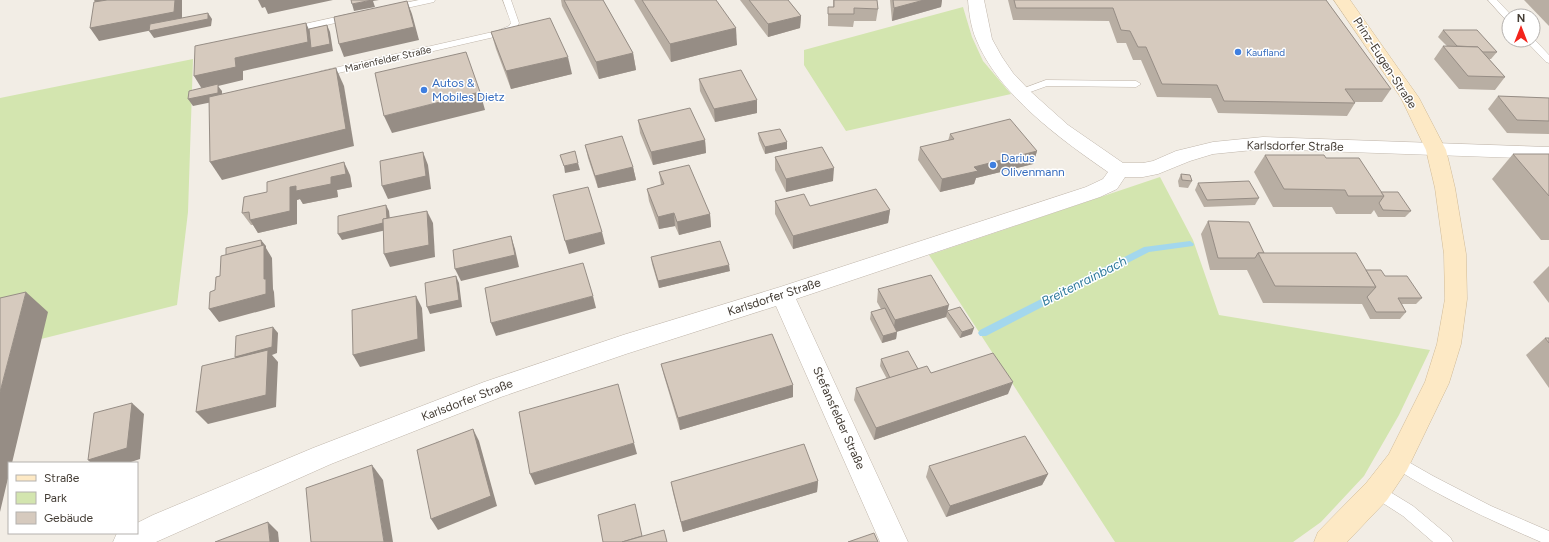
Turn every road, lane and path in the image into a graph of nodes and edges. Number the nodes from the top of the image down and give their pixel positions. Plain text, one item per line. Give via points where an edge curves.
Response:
1 (431, 0) edge
2 (507, 0) edge
3 (976, 0) edge
4 (1342, 0) edge
5 (1492, 0) edge
6 (385, 10) edge
7 (1501, 10) edge
8 (363, 14) edge
9 (280, 32) edge
10 (1538, 48) edge
11 (1549, 60) edge
12 (310, 76) edge
13 (1136, 84) dead end
14 (1022, 92) junction
15 (1436, 150) junction
16 (1549, 153) edge
17 (1119, 170) junction
18 (784, 295) junction
19 (1398, 462) junction
20 (1378, 491) junction
21 (1549, 538) edge
22 (127, 542) edge
23 (894, 542) edge
24 (1328, 542) edge
25 (1445, 542) edge

1 - 6 lane
2 - 12 lane, Marienfelder Straße via 515,23 512,28 500,33
3 - 14 street via 984,38 995,60
4 - 15 street, Prinz-Eugen-Straße via 1410,98
5 - 7 lane
8 - 9 lane
10 - 11 lane
13 - 14 lane via 1046,83
14 - 17 street via 1061,128
15 - 16 street, Karlsdorfer Straße
15 - 17 street, Karlsdorfer Straße via 1263,143 1213,148 1143,170
15 - 19 street, Prinz-Eugen-Straße via 1446,188 1455,254 1456,299 1449,344 1437,383
17 - 18 street, Karlsdorfer Straße via 1110,184 1093,192
18 - 22 street, Karlsdorfer Straße via 493,389 322,456
18 - 23 street, Stefansfelder Straße
19 - 20 street, Prinz-Eugen-Straße
19 - 21 lane via 1486,512
20 - 24 street, Prinz-Eugen-Straße
20 - 25 lane via 1408,511

